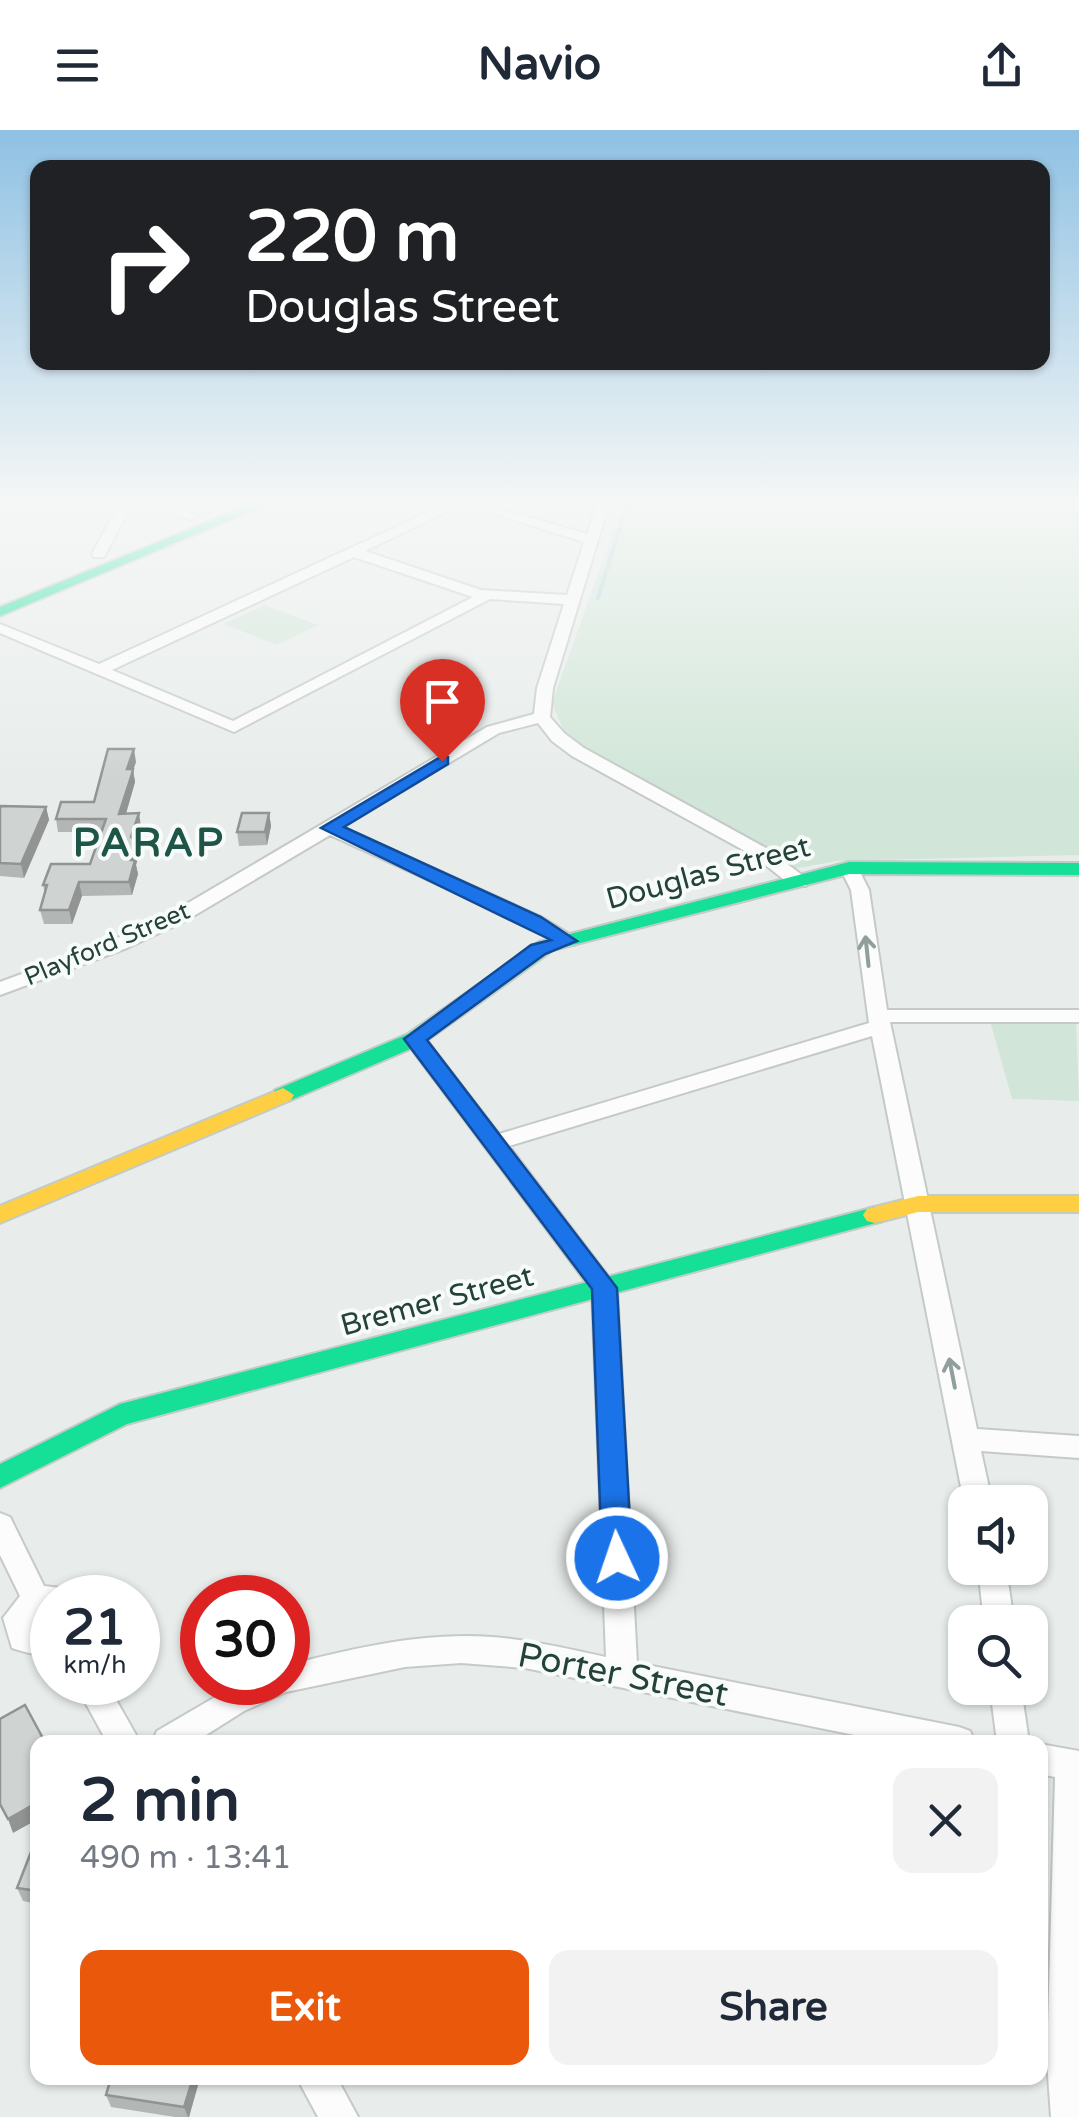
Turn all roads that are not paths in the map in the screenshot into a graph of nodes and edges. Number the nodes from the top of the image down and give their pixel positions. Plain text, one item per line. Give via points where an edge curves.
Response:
1 (33, 597) edge
2 (257, 597) edge
3 (484, 597) edge
4 (517, 597) edge
5 (575, 597) edge
6 (574, 600) junction
7 (0, 612) edge
8 (0, 628) edge
9 (99, 670) junction
10 (542, 717) junction
11 (330, 828) junction
12 (849, 868) junction
13 (1079, 869) edge
14 (799, 882) junction
15 (568, 941) junction
16 (0, 989) edge
17 (1079, 1016) edge
18 (879, 1021) junction
19 (415, 1039) junction
20 (494, 1143) junction
21 (918, 1204) junction
22 (1079, 1204) edge
23 (0, 1216) edge
24 (604, 1288) junction
25 (965, 1438) junction
26 (1079, 1447) edge
27 (0, 1477) edge
28 (975, 1485) edge
29 (0, 1525) edge
30 (33, 1575) edge
31 (30, 1610) edge
32 (10, 1638) edge
33 (622, 1673) junction
34 (310, 1674) edge
35 (102, 1705) edge
36 (227, 1705) edge
37 (1008, 1705) edge
38 (120, 1735) edge
39 (179, 1735) edge
40 (925, 1735) edge
41 (1012, 1735) edge
42 (1064, 1763) edge
43 (320, 2085) edge
44 (339, 2117) edge
45 (1070, 2117) edge

1 - 7 street
2 - 9 street
3 - 9 street via 234,727
4 - 6 street
5 - 6 street
6 - 10 street
8 - 9 street
10 - 11 street, Playford Street via 493,730
10 - 14 street via 578,752 760,852
11 - 15 street
11 - 16 street, Playford Street via 178,917
12 - 13 street, Douglas Street
12 - 14 street, Douglas Street
18 -> 12 street via 860,890
14 - 15 street, Douglas Street
15 - 19 street, Douglas Street via 538,950
17 - 18 street
18 - 20 street
18 - 21 street
19 - 20 street
19 - 23 street, Douglas Street
20 - 24 street
21 - 22 street, Bremer Street
21 - 24 street, Bremer Street
25 -> 21 street
24 - 27 street, Bremer Street via 120,1414
24 - 33 street
25 - 26 street
25 - 28 street
29 - 30 street
31 - 32 street via 18,1618
33 - 34 street, Porter Street via 446,1647
33 - 40 street, Porter Street
35 - 38 street
36 - 39 street
37 - 41 street
42 - 45 street
43 - 44 street

